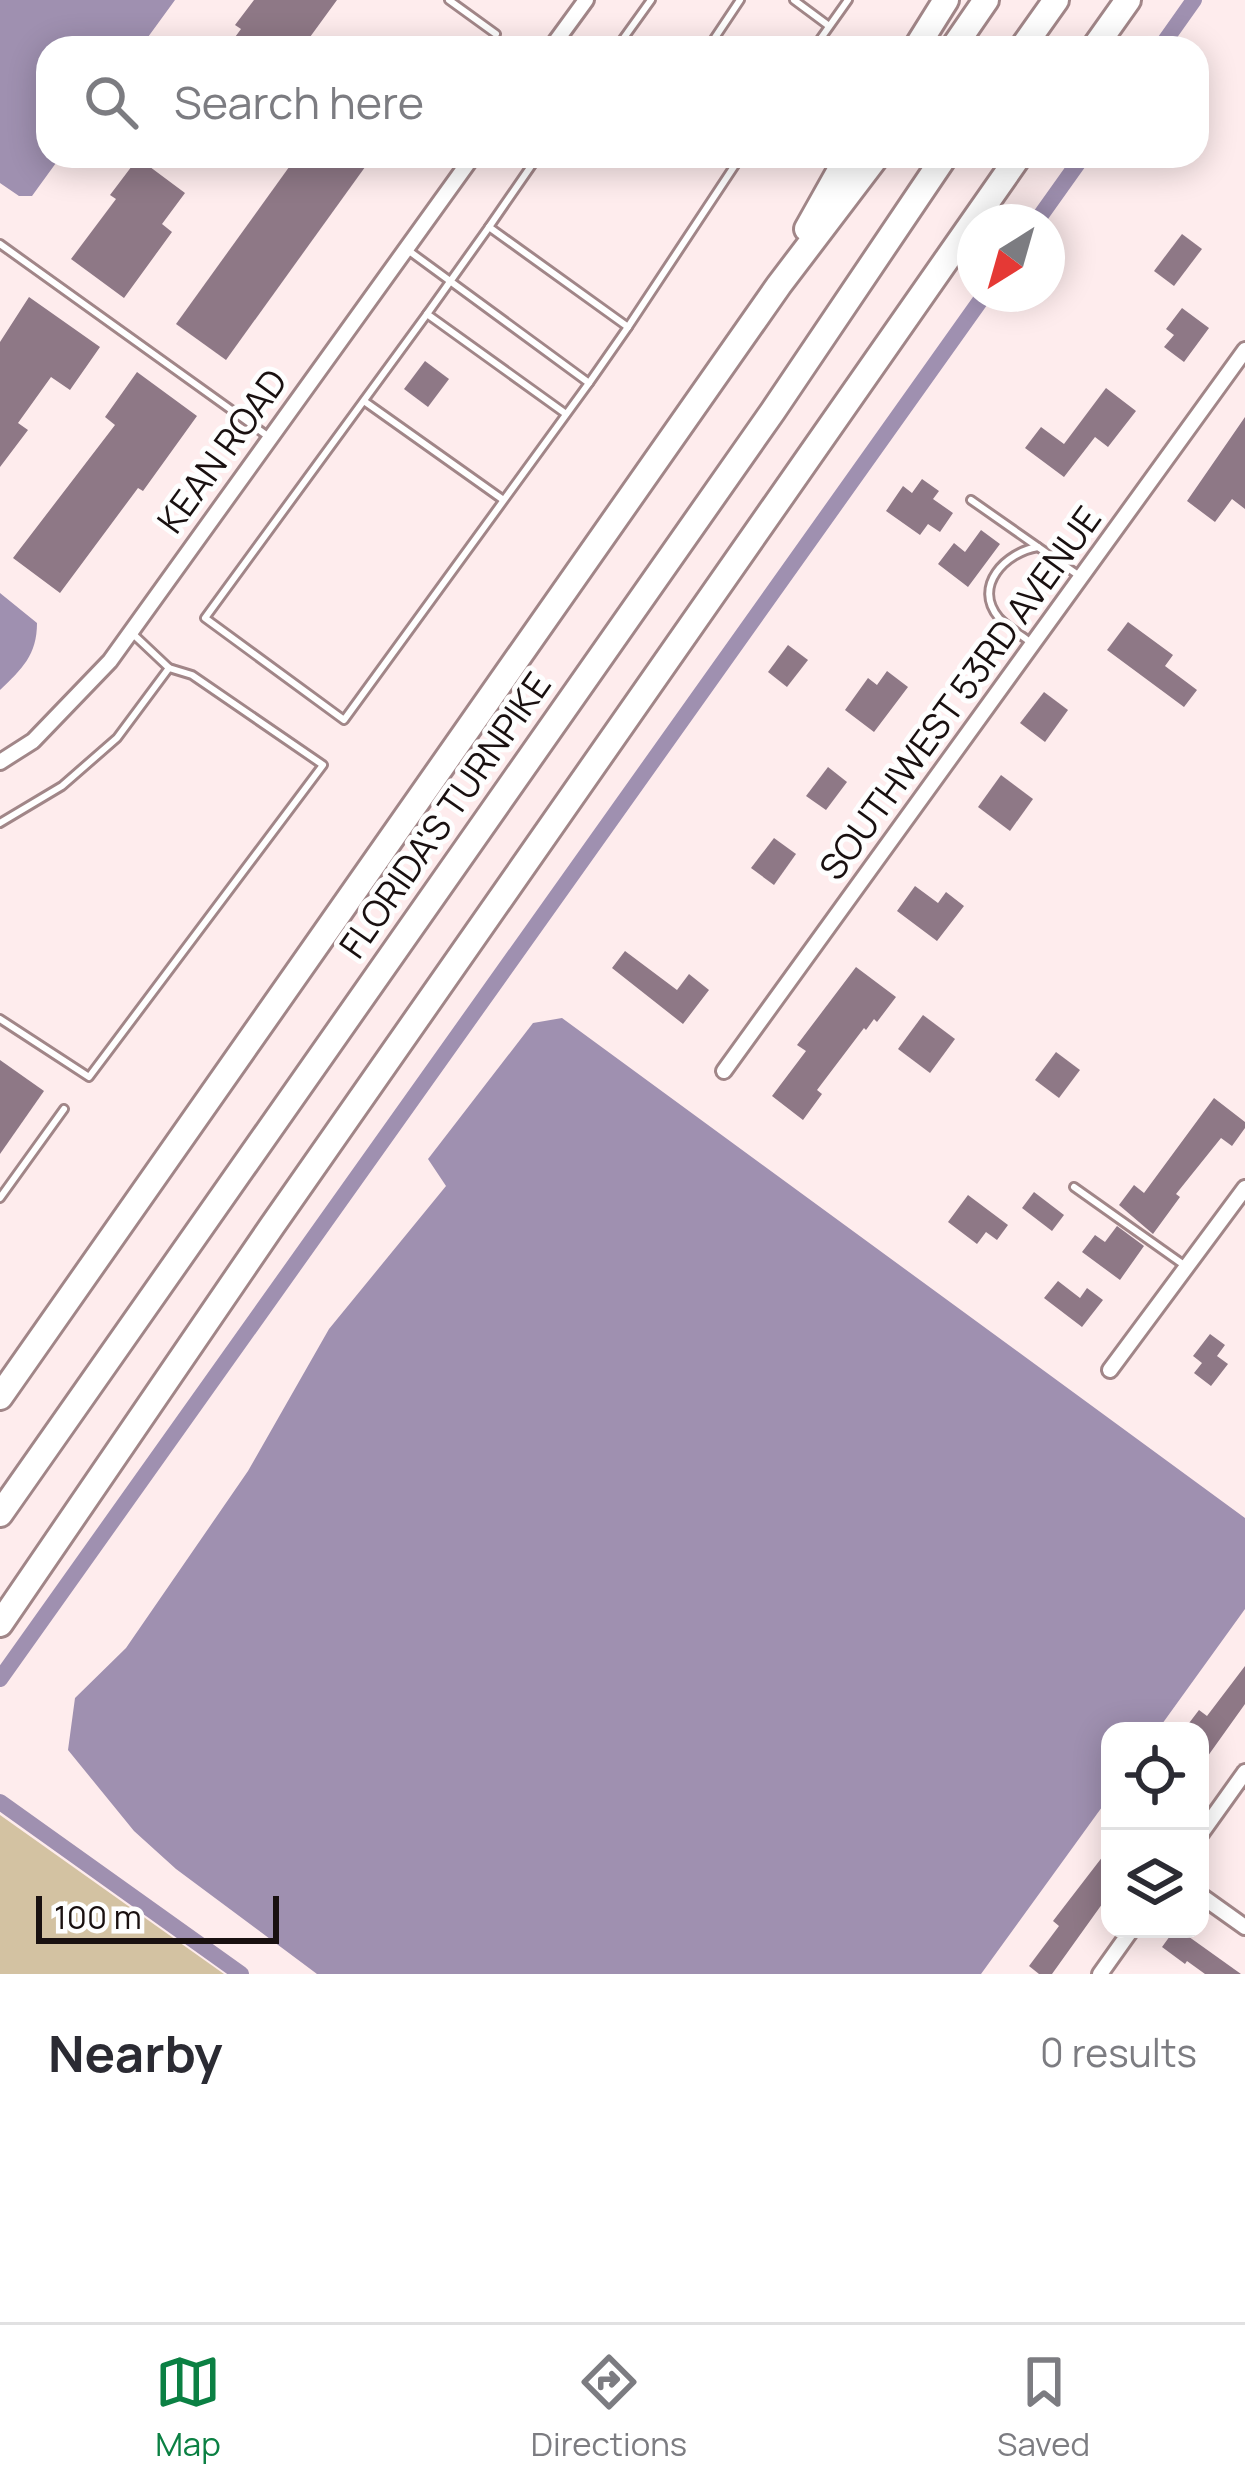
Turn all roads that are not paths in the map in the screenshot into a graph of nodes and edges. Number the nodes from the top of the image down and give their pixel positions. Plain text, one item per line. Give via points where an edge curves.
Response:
1 (449, 0) edge
2 (586, 0) edge
3 (651, 0) edge
4 (740, 0) edge
5 (794, 0) edge
6 (848, 0) edge
7 (946, 0) edge
8 (986, 0) edge
9 (1056, 0) edge
10 (1128, 0) edge
11 (829, 26) junction
12 (496, 34) dead end
13 (560, 36) edge
14 (628, 36) edge
15 (715, 36) edge
16 (822, 36) edge
17 (924, 36) edge
18 (960, 36) edge
19 (1030, 36) edge
20 (1102, 36) edge
21 (463, 168) edge
22 (530, 168) edge
23 (734, 168) edge
24 (841, 168) edge
25 (868, 168) edge
26 (937, 168) edge
27 (1011, 168) edge
28 (489, 227) junction
29 (0, 244) edge
30 (405, 248) junction
31 (450, 283) junction
32 (778, 285) junction
33 (427, 314) junction
34 (628, 327) junction
35 (1245, 350) edge
36 (589, 383) junction
37 (364, 401) junction
38 (566, 414) junction
39 (268, 437) junction
40 (502, 499) junction
41 (971, 500) dead end
42 (1038, 547) junction
43 (1081, 578) junction
44 (131, 632) junction
45 (1033, 644) junction
46 (169, 668) junction
47 (0, 762) edge
48 (0, 823) edge
49 (0, 1019) edge
50 (724, 1071) dead end
51 (64, 1109) dead end
52 (1074, 1187) dead end
53 (1245, 1188) edge
54 (0, 1198) edge
55 (1187, 1267) junction
56 (1110, 1370) dead end
57 (0, 1396) edge
58 (0, 1514) edge
59 (0, 1624) edge
60 (1245, 1772) edge
61 (1204, 1830) edge
62 (1209, 1901) edge
63 (1245, 1927) edge
64 (1126, 1938) edge
65 (1100, 1974) edge

1 - 12 lane
2 - 13 street
3 - 14 lane
4 - 15 lane
5 - 11 lane
6 - 11 lane
7 - 17 highway
8 - 18 highway
9 - 19 highway
10 - 20 highway
11 - 16 lane
21 - 30 street, KEAN ROAD
22 - 28 lane
23 - 34 lane
24 - 32 highway
25 - 32 highway, FLORIDA'S TURNPIKE
26 - 58 highway, FLORIDA'S TURNPIKE
27 - 59 highway
28 - 31 lane
28 - 34 lane
29 - 39 lane
30 - 31 lane
30 - 39 street, KEAN ROAD
31 - 33 lane
31 - 36 lane
32 - 57 highway, FLORIDA'S TURNPIKE
33 - 37 lane
33 - 38 lane
34 - 36 lane
35 - 43 street, SOUTHWEST 53RD AVENUE
36 - 38 lane
37 - 40 lane
37 - 40 lane via 205,618 344,720
38 - 40 lane
39 - 44 street, KEAN ROAD
41 - 42 lane
42 - 43 lane
42 - 45 lane via 1004,559 991,598 1002,621
43 - 45 street, SOUTHWEST 53RD AVENUE
44 - 46 lane
44 - 47 street, KEAN ROAD via 74,703
45 - 50 street, SOUTHWEST 53RD AVENUE
46 - 48 lane via 117,738 62,786
46 - 49 lane via 192,675 323,765 89,1077
51 - 54 lane
52 - 55 lane
53 - 55 street
55 - 56 street
60 - 61 street
62 - 63 street
64 - 65 street

